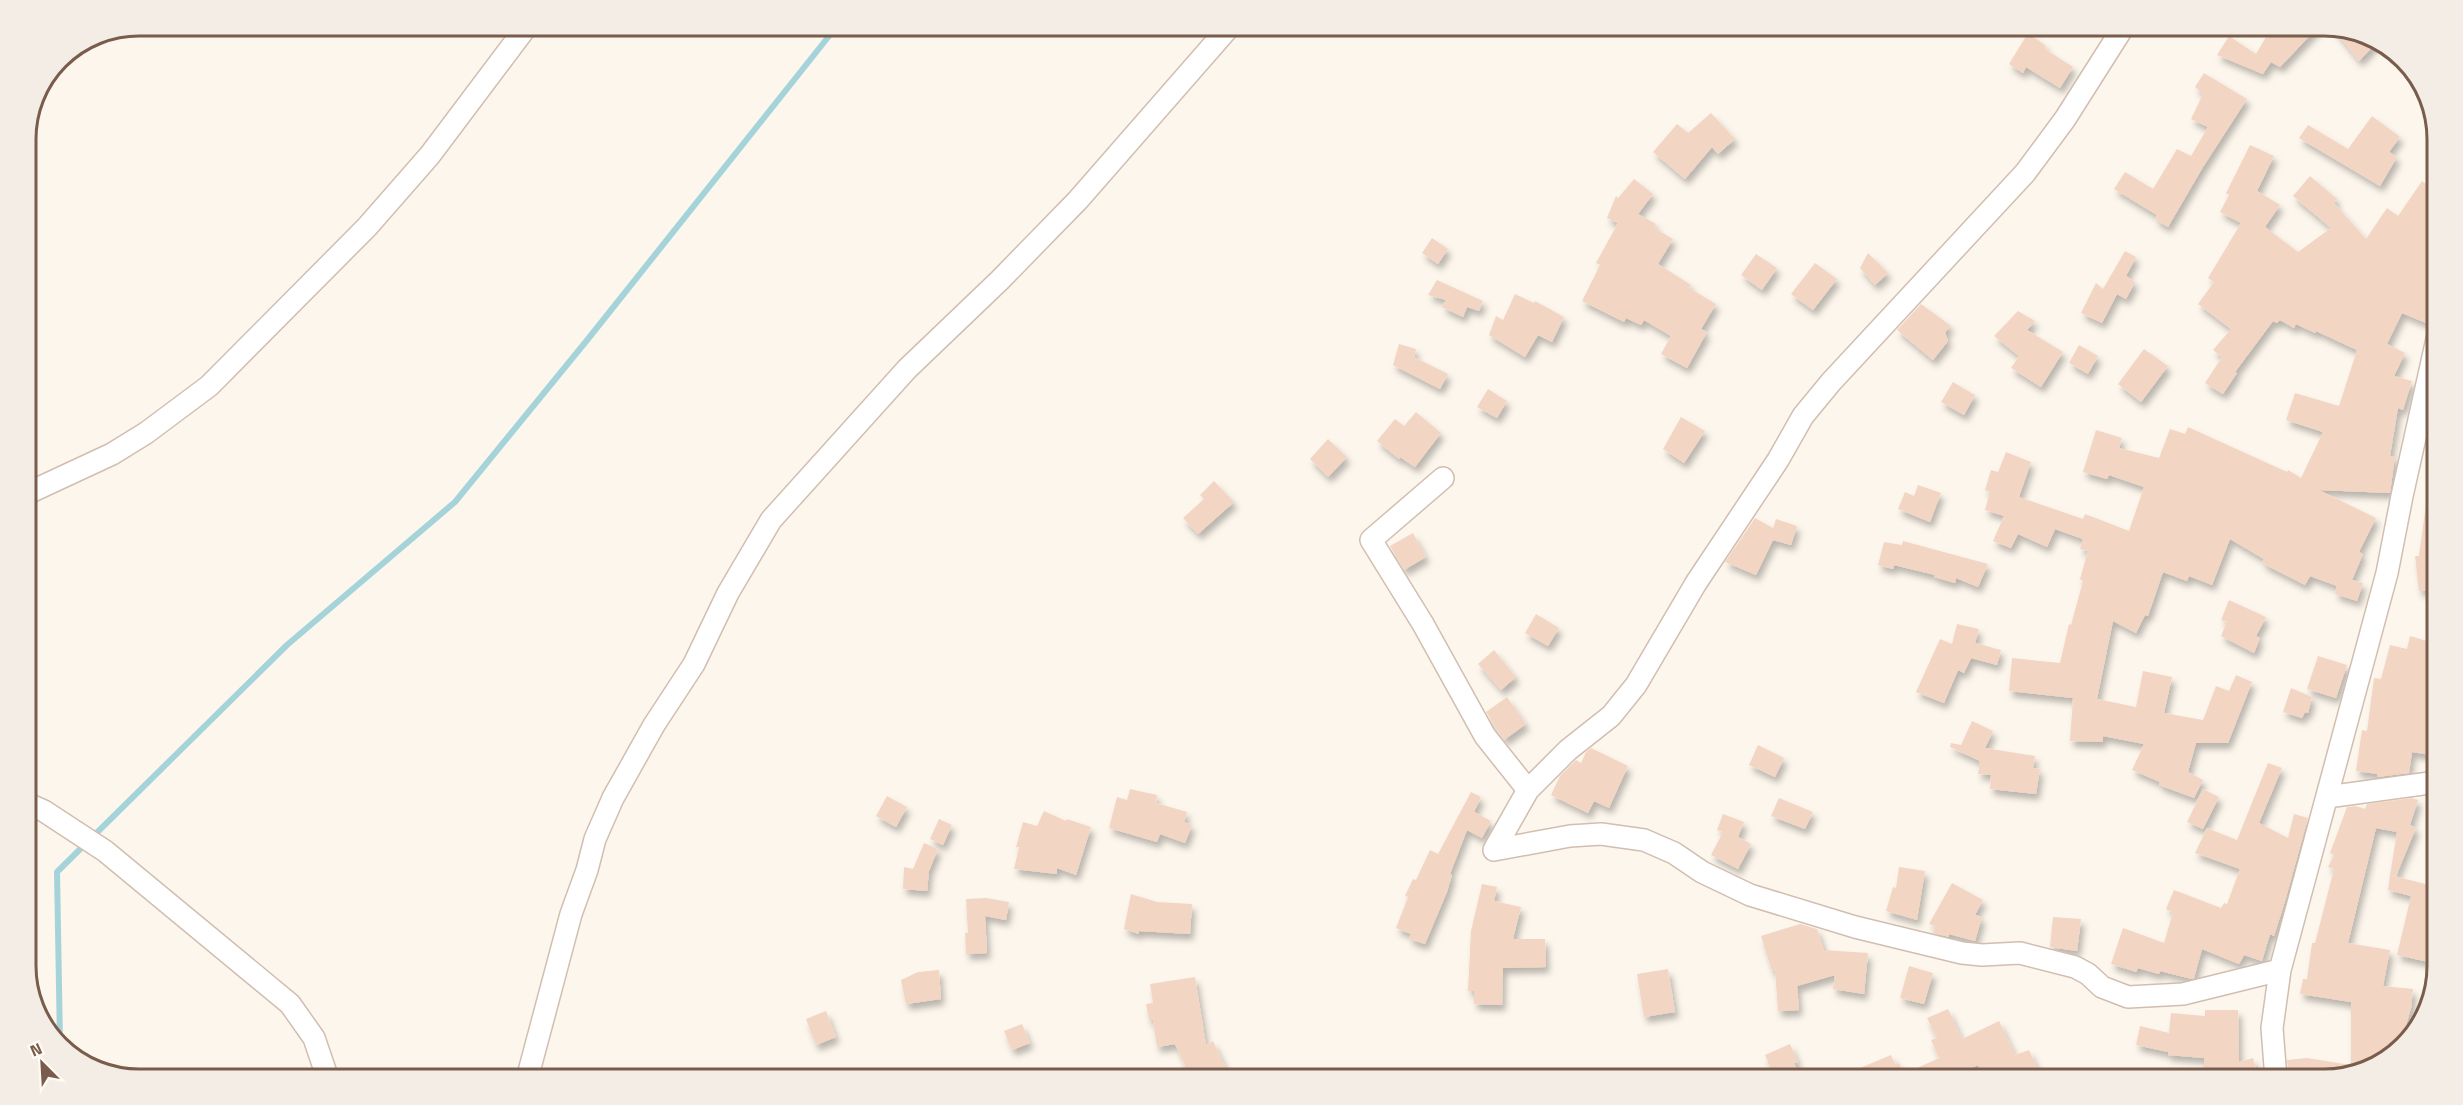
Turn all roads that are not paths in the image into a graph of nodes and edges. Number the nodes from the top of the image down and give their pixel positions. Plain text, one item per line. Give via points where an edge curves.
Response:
1 (519, 36) edge
2 (1221, 36) edge
3 (2118, 36) edge
4 (2427, 384) edge
5 (1443, 478) dead end
6 (36, 489) edge
7 (2427, 783) edge
8 (1528, 790) junction
9 (2327, 797) junction
10 (36, 807) edge
11 (2280, 970) junction
12 (324, 1069) edge
13 (530, 1069) edge
14 (2275, 1069) edge

1 - 6 street via 430,155 367,227 209,386 112,454
2 - 13 street via 1078,200 907,369 771,520 728,593 694,664 613,798 595,838
3 - 8 street via 2025,173 1803,416 1623,702
4 - 9 street via 2387,573
5 - 8 street via 1371,540 1485,736
7 - 9 street
8 - 11 street via 1494,850 1569,836 1601,834 1644,840 1750,896 1962,953 2020,953 2074,967 2102,987 2128,997 2183,994
9 - 11 street
10 - 12 street via 105,851 290,1004 314,1038
11 - 14 street via 2272,1028

